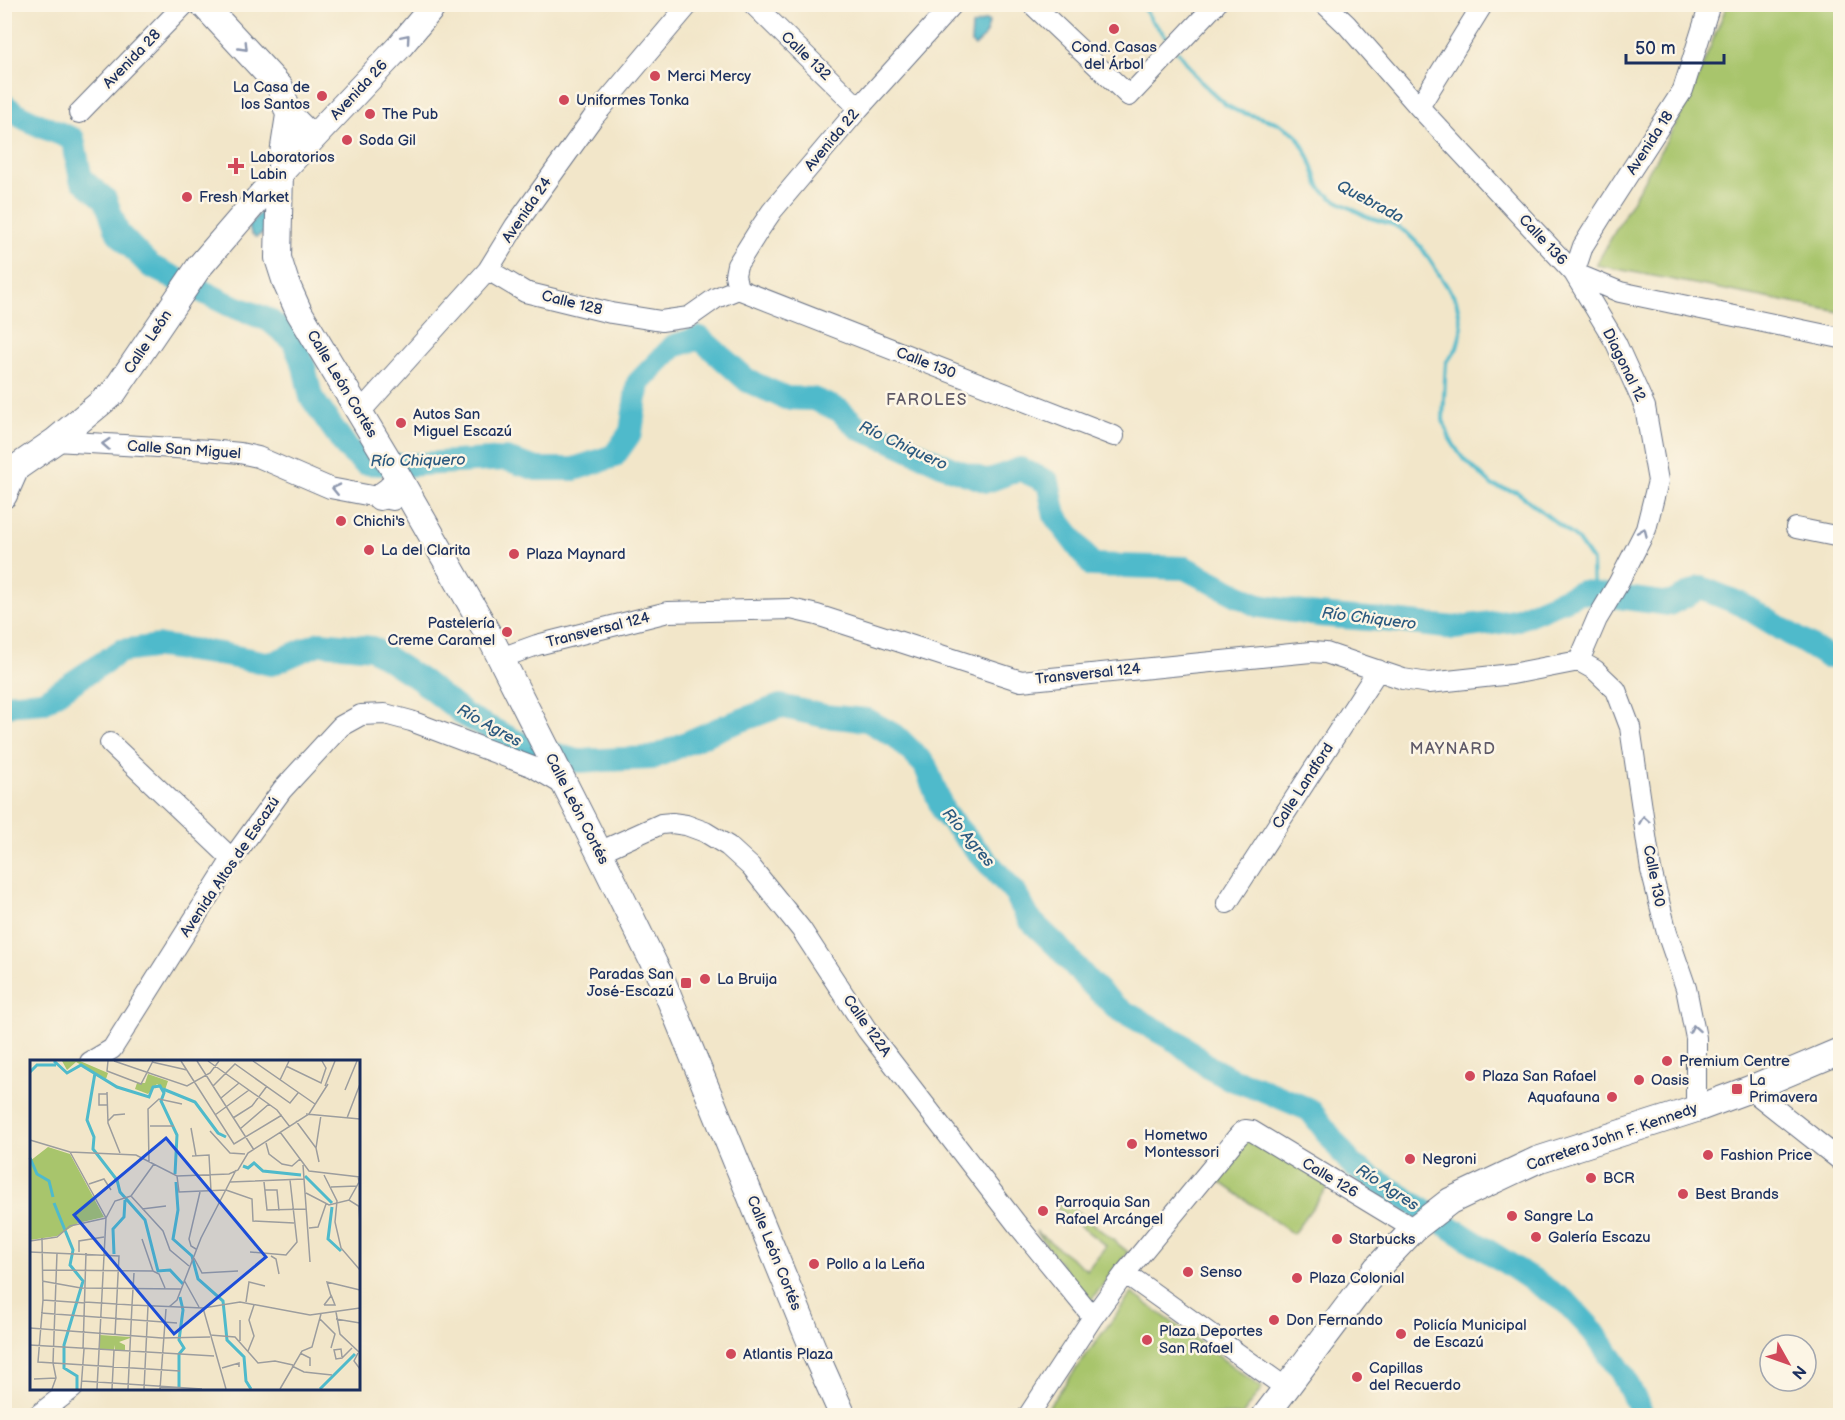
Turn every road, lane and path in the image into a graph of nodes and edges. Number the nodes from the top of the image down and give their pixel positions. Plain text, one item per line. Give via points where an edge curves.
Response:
1 (185, 4) edge
2 (203, 4) edge
3 (435, 4) edge
4 (689, 4) edge
5 (753, 4) edge
6 (953, 4) edge
7 (1032, 4) edge
8 (1216, 4) edge
9 (1325, 4) edge
10 (1483, 4) edge
11 (1710, 4) edge
12 (1419, 107) junction
13 (859, 108) junction
14 (79, 113) dead end
15 (289, 116) junction
16 (322, 128) junction
17 (280, 173) junction
18 (256, 202) junction
19 (279, 214) junction
20 (488, 270) junction
21 (1574, 273) junction
22 (738, 290) junction
23 (1620, 292) junction
24 (1601, 319) junction
25 (1840, 338) edge
26 (360, 412) junction
27 (1114, 436) dead end
28 (55, 441) junction
29 (10, 466) edge
30 (393, 468) junction
31 (4, 495) edge
32 (380, 497) junction
33 (414, 504) junction
34 (1796, 528) dead end
35 (1840, 537) edge
36 (501, 658) junction
37 (1579, 661) junction
38 (1378, 670) junction
39 (110, 743) dead end
40 (562, 778) junction
41 (599, 852) junction
42 (232, 859) junction
43 (1227, 903) dead end
44 (1840, 1051) edge
45 (93, 1060) edge
46 (1750, 1089) junction
47 (1696, 1109) junction
48 (1840, 1160) edge
49 (1419, 1225) junction
50 (1125, 1273) junction
51 (1093, 1317) junction
52 (1286, 1388) junction
53 (72, 1390) edge
54 (37, 1416) edge
55 (843, 1416) edge
56 (1028, 1416) edge
57 (1265, 1416) edge

1 - 14 street, Avenida 28
2 -> 15 main road via 280,87
16 -> 3 main road, Avenida 26
4 - 20 street, Avenida 24 via 591,119
5 - 13 street, Calle 132
6 - 13 street, Avenida 22
7 - 8 street via 1130,96
9 - 12 street, Calle 136
10 - 12 street
11 - 21 street, Avenida 18 via 1683,90 1583,246
12 - 21 street, Calle 136
13 - 22 street, Avenida 22 via 759,230 737,265
15 - 16 main road via 303,128
15 - 17 main road, Calle León Cortés
16 - 17 main road, Avenida 26
17 - 18 main road, Calle León
17 - 19 main road, Calle León Cortés
18 - 19 main road via 264,202
18 - 28 main road, Calle León via 199,267 114,392
19 - 26 main road, Calle León Cortés via 278,258 286,284
20 - 22 street, Calle 128 via 525,292 661,321 689,317 716,298
20 - 26 street, Avenida 24
21 - 23 street, Calle 136
21 - 24 street, Diagonal 12
22 - 27 street, Calle 130
23 - 24 street via 1607,303
23 - 25 street, Calle 136
37 -> 24 street, Diagonal 12 via 1646,529 1658,481 1645,407
26 - 30 main road, Calle León Cortés
28 - 29 main road, Calle León
32 -> 28 street, Calle San Miguel via 330,488 240,453
29 - 31 main road, Calle León
30 - 32 main road via 391,489
30 - 33 main road, Calle León Cortés
32 - 33 street, Calle San Miguel
33 - 36 main road, Calle León Cortés
34 - 35 street
36 - 38 street, Transversal 124 via 668,612 791,609 1021,681 1311,652
36 - 40 main road, Calle León Cortés
37 - 38 street, Transversal 124 via 1512,674 1429,683
47 -> 37 street, Calle 130 via 1696,1038 1686,988 1651,870 1630,727 1616,690
38 - 43 street, Calle Landford
39 - 42 street
40 - 41 main road, Calle León Cortés
40 - 42 street, Avenida Altos de Escazú via 411,721 385,714 361,715 341,726 282,790
41 - 51 street, Calle 122A via 661,824 672,823 705,832 751,867 801,929 867,1030
41 - 55 main road, Calle León Cortés via 661,978
42 - 45 street, Avenida Altos de Escazú via 112,1049
44 - 46 main road, Carretera John F. Kennedy
46 - 47 main road, Carretera John F. Kennedy
46 - 48 street
47 - 49 main road, Carretera John F. Kennedy via 1537,1160 1450,1201
49 - 50 street, Calle 126 via 1245,1130
49 - 52 main road, Carretera John F. Kennedy via 1376,1269
50 - 51 street
50 - 52 street
51 - 56 street
52 - 57 main road, Carretera John F. Kennedy
53 - 54 street

